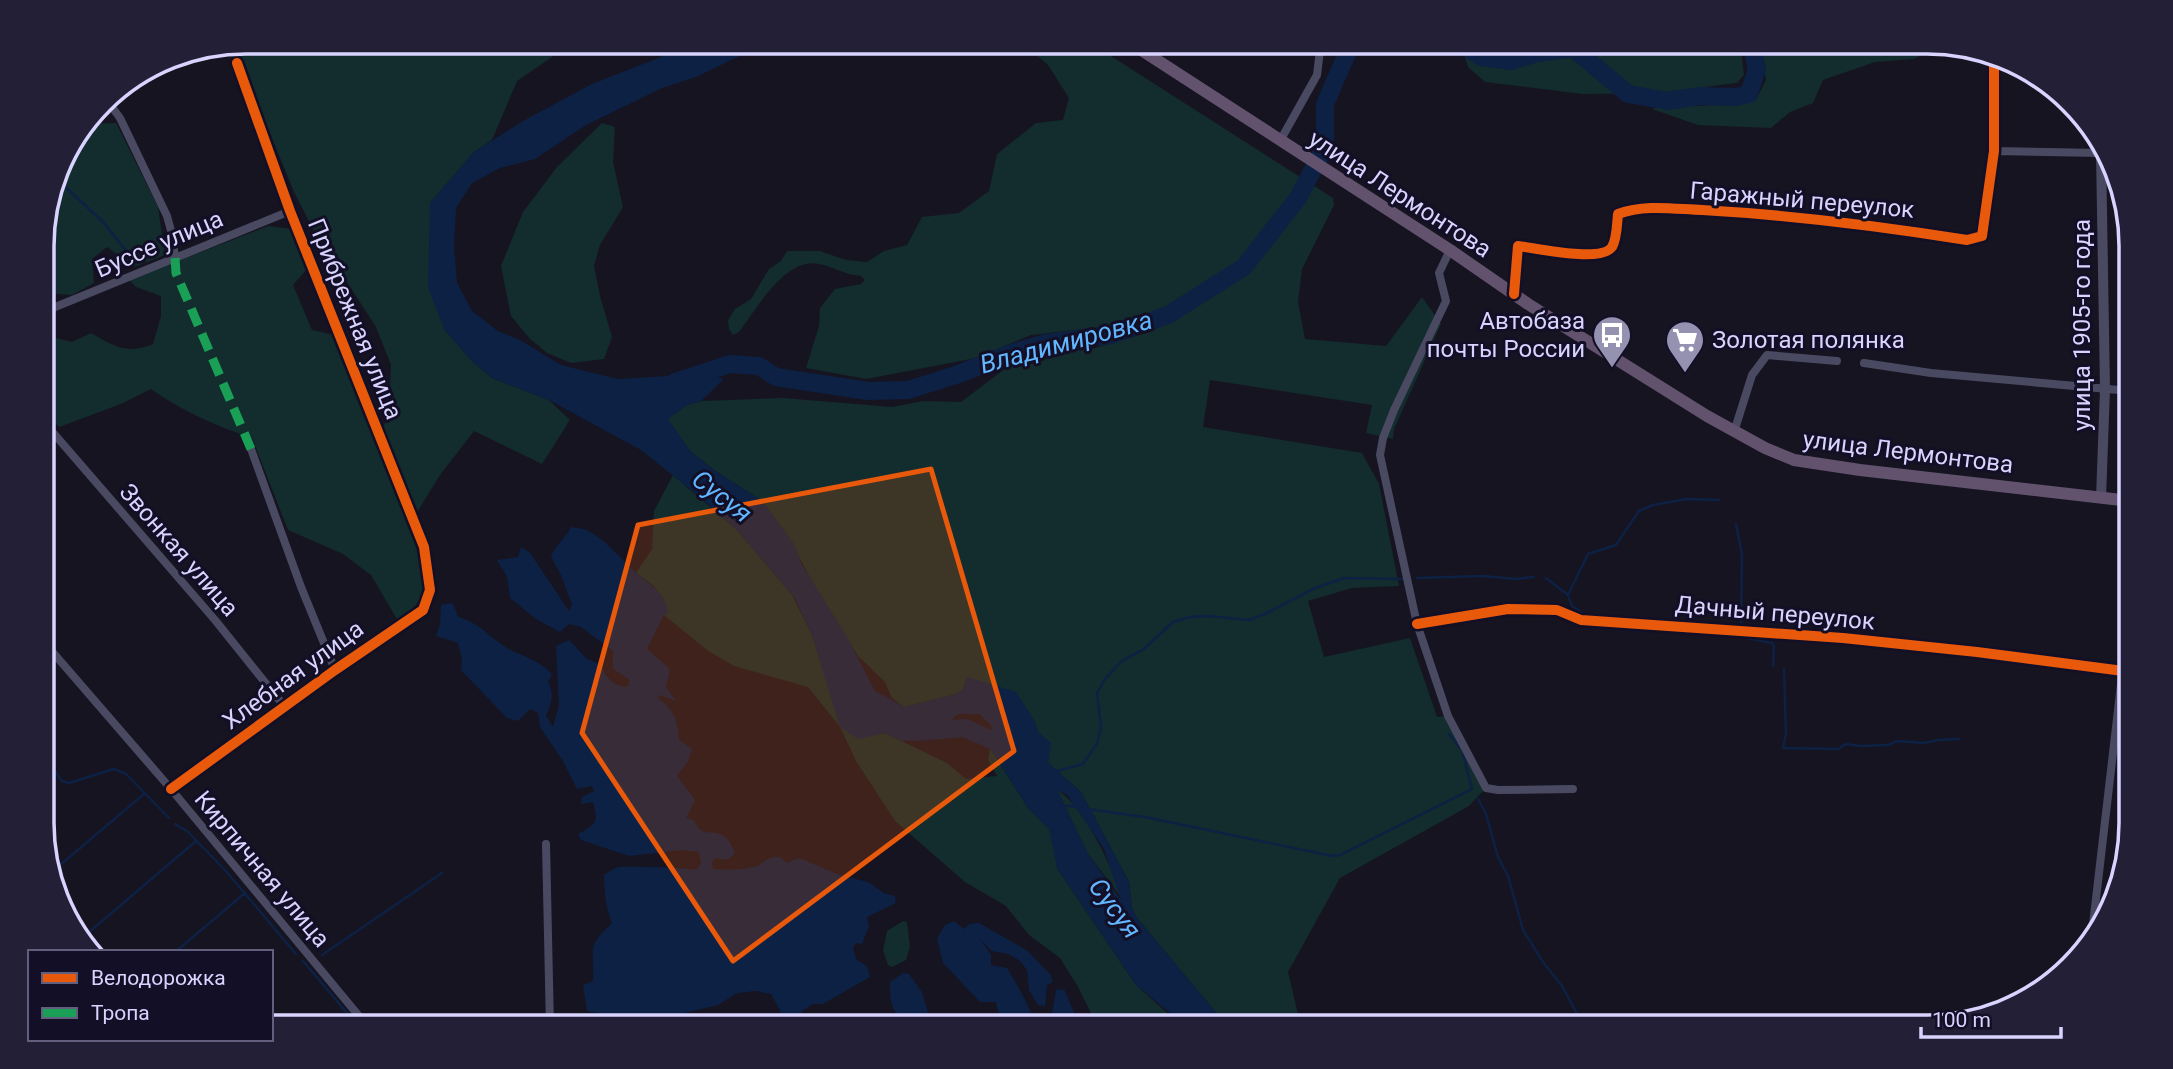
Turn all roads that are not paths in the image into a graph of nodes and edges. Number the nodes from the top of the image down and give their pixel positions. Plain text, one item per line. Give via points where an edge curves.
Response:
1 (1147, 54) edge
2 (1320, 54) edge
3 (237, 63) dead end
4 (1994, 67) edge
5 (113, 109) edge
6 (1280, 141) junction
7 (1994, 151) junction
8 (2094, 153) edge
9 (2101, 167) edge
10 (290, 211) junction
11 (1450, 250) junction
12 (174, 258) junction
13 (1514, 294) junction
14 (55, 307) edge
15 (1837, 361) dead end
16 (1864, 363) dead end
17 (2105, 389) junction
18 (2119, 390) edge
19 (1734, 432) junction
20 (55, 435) edge
21 (251, 449) dead end
22 (2101, 498) junction
23 (2119, 500) edge
24 (430, 590) joint
25 (1417, 624) junction
26 (54, 654) edge
27 (335, 670) junction
28 (2119, 671) edge
29 (285, 706) junction
30 (2119, 732) edge
31 (171, 789) junction
32 (1573, 789) dead end
33 (546, 844) dead end
34 (2094, 916) edge
35 (358, 1015) edge
36 (551, 1015) edge

1 - 6 highway, улица Лермонтова
2 - 6 street via 1317,75
3 - 10 street, Прибрежная улица
4 - 7 street
5 - 12 street via 167,216
6 - 11 highway, улица Лермонтова
7 - 8 street
7 - 13 street, Гаражный переулок via 1982,236 1968,240 1874,226 1636,207 1618,214 1612,246 1605,253 1518,246
9 - 17 street, улица 1905-го года
10 - 12 street, Буссе улица
10 - 24 street, Прибрежная улица via 424,547
11 - 13 highway, улица Лермонтова
11 - 25 street via 1439,273 1446,301 1394,410 1380,455
12 - 14 street, Буссе улица
13 - 19 highway, улица Лермонтова
15 - 19 street via 1767,355 1752,374
16 - 17 street
17 - 18 street
17 - 22 street, улица 1905-го года
19 - 22 highway, улица Лермонтова via 1794,460
20 - 29 street, Звонкая улица
21 - 27 street
22 - 23 highway, улица Лермонтова
24 - 27 street, Хлебная улица via 423,610
25 - 28 street, Дачный переулок via 1507,609 1557,610 1581,620 1843,638
25 - 32 street via 1448,716 1486,788
26 - 31 street, Кирпичная улица
27 - 29 street, Хлебная улица
29 - 31 street, Хлебная улица
30 - 34 street
31 - 35 street, Кирпичная улица
33 - 36 street

